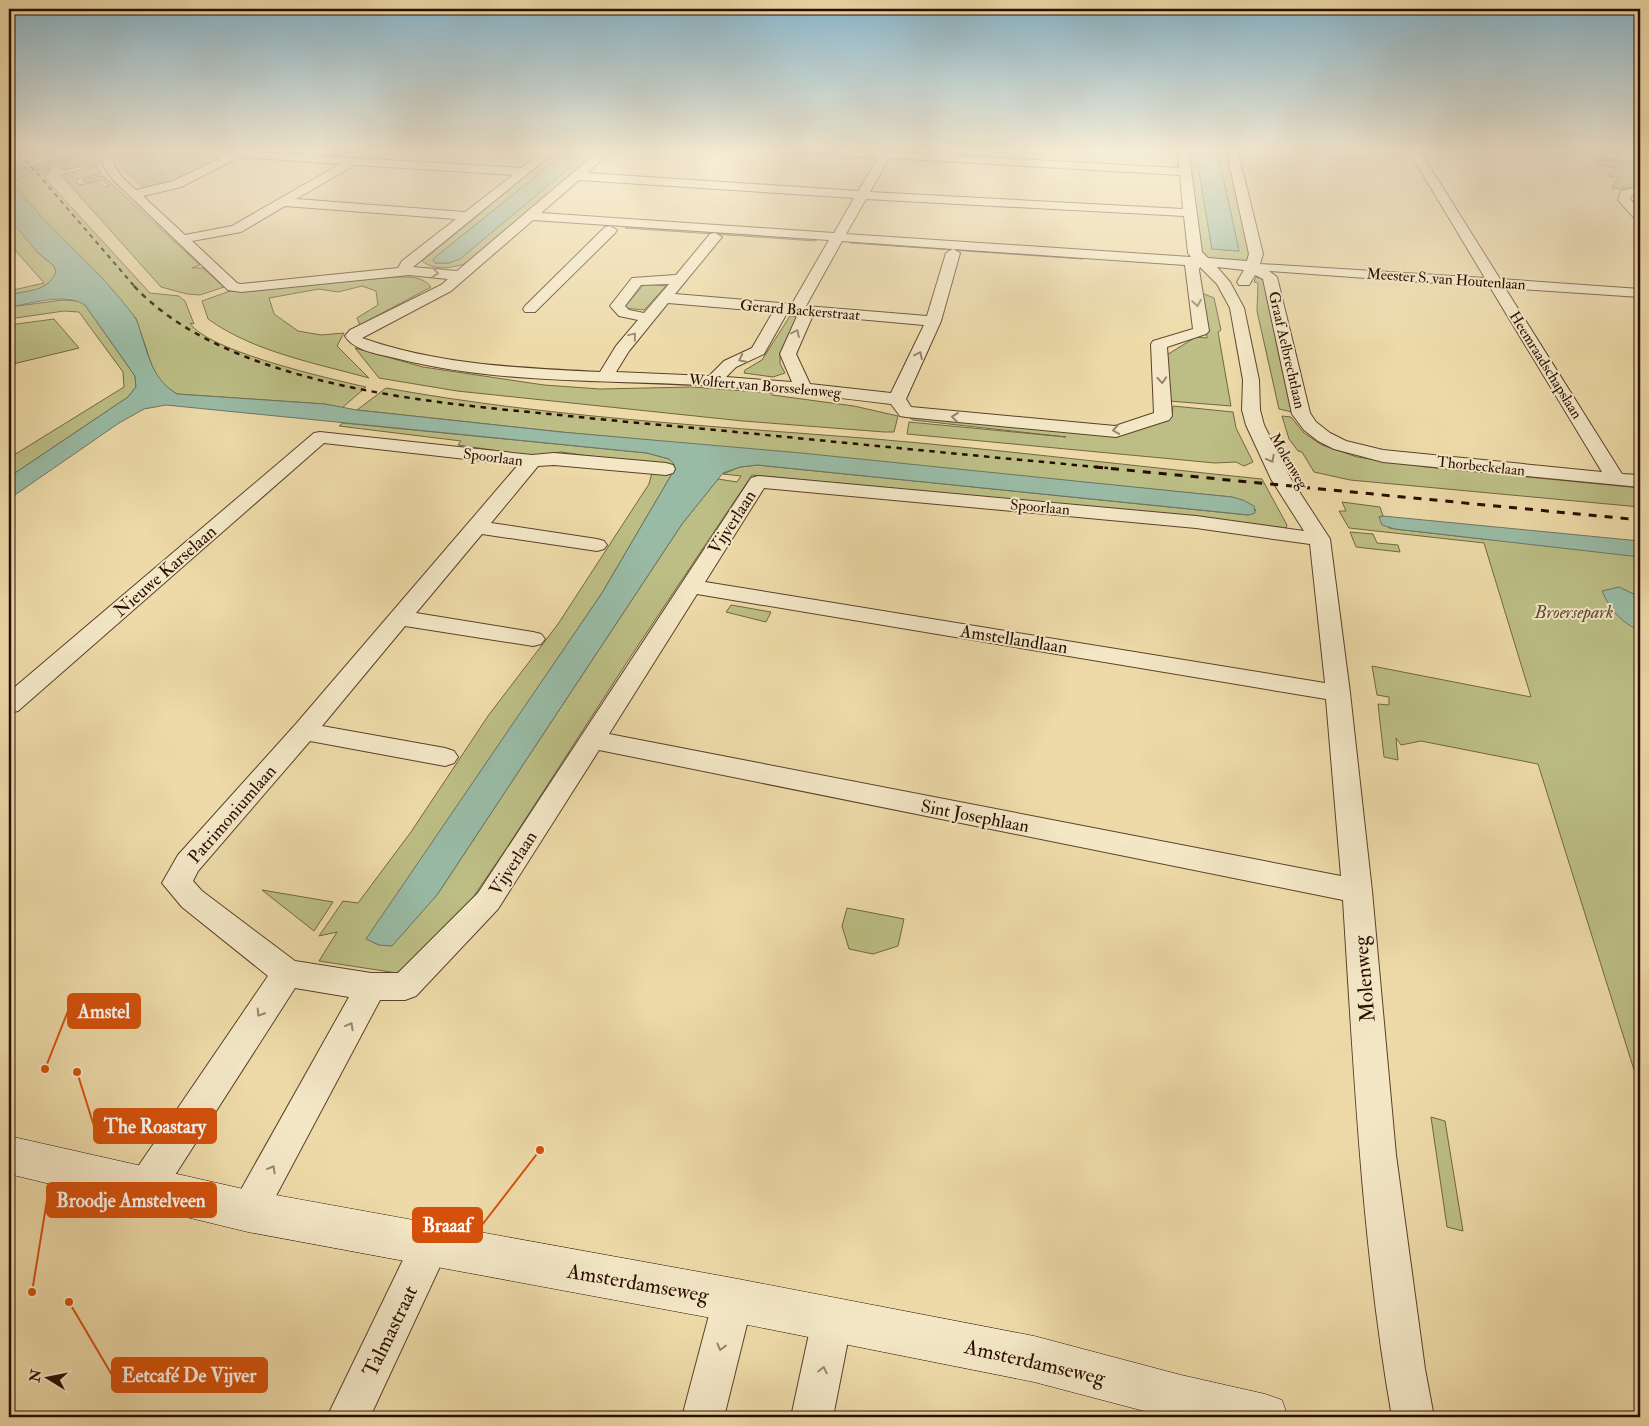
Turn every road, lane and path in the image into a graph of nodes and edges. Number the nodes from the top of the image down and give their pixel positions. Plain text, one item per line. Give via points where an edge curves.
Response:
1 (157, 215) edge
2 (262, 215) edge
3 (449, 215) edge
4 (531, 215) edge
5 (850, 215) edge
6 (1190, 215) edge
7 (1247, 215) edge
8 (1453, 215) edge
9 (468, 216) joint
10 (526, 219) junction
11 (610, 230) junction
12 (716, 237) junction
13 (184, 239) junction
14 (836, 241) junction
15 (953, 253) junction
16 (1197, 265) junction
17 (1252, 269) junction
18 (409, 271) junction
19 (1212, 272) junction
20 (461, 276) junction
21 (679, 279) junction
22 (1495, 283) junction
23 (667, 298) junction
24 (1636, 298) edge
25 (1237, 308) junction
26 (530, 309) dead end
27 (795, 310) junction
28 (648, 318) junction
29 (933, 321) junction
30 (606, 376) junction
31 (713, 381) junction
32 (803, 388) junction
33 (897, 399) junction
34 (320, 437) joint
35 (1324, 437) joint
36 (532, 461) junction
37 (666, 469) dead end
38 (1616, 479) junction
39 (1640, 481) edge
40 (758, 482) joint
41 (478, 527) junction
42 (1320, 539) junction
43 (597, 545) dead end
44 (691, 586) junction
45 (401, 618) junction
46 (533, 639) dead end
47 (1338, 693) junction
48 (9, 705) edge
49 (304, 731) junction
50 (592, 740) junction
51 (445, 757) dead end
52 (1356, 891) junction
53 (287, 972) junction
54 (371, 988) junction
55 (9, 1155) edge
56 (146, 1187) junction
57 (248, 1211) junction
58 (430, 1245) junction
59 (733, 1300) junction
60 (832, 1320) junction
61 (1181, 1408) edge
62 (348, 1417) edge
63 (703, 1417) edge
64 (812, 1417) edge
65 (1265, 1417) edge
66 (1413, 1417) edge

1 - 13 street
2 - 13 street via 236,229
3 - 9 street
4 - 10 street
5 - 14 street
6 - 16 street
7 - 17 street via 1256,254
8 - 22 street, Heemraadschapslaan
9 - 18 street via 407,264 405,268
10 - 11 street
10 - 14 street
10 - 20 street
11 - 12 street
11 - 26 street
12 - 14 street
12 - 21 street
13 - 18 street via 232,287
14 - 15 street
14 - 16 street
14 - 27 street
15 - 16 street
15 - 29 street
16 - 17 street via 1245,265
16 - 19 street, Molenweg
16 -> 33 street via 1202,331 1159,344 1163,416 1116,432 1094,431 906,412
17 - 19 street via 1240,274
17 - 22 street, Meester S. van Houtenlaan
17 - 25 street, Molenweg via 1243,283
17 - 35 street, Graaf Aelbrechtlaan via 1270,277 1301,414
18 -> 20 street
19 - 25 street, Molenweg via 1223,282
20 - 30 street, Wolfert van Borsselenweg via 446,288 356,333 356,341 475,369
21 - 23 street
21 - 28 street via 637,281 617,306 624,313
22 - 24 street, Meester S. van Houtenlaan
22 - 38 street, Heemraadschapslaan
23 - 27 street, Gerard Backerstraat
23 - 28 street
25 - 42 street, Molenweg via 1251,380 1274,439 1326,525
27 - 29 street, Gerard Backerstraat
27 -> 31 street via 758,351 730,364
32 -> 27 street via 788,354
30 -> 28 street via 622,349
33 -> 29 street
30 - 31 street, Wolfert van Borsselenweg
31 - 32 street, Wolfert van Borsselenweg
32 - 33 street, Wolfert van Borsselenweg
34 - 36 street, Spoorlaan
34 - 48 street, Nieuwe Karselaan
35 - 38 street, Thorbeckelaan via 1340,445 1382,456
36 - 37 street, Spoorlaan via 554,459
36 - 41 street, Patrimoniumlaan
38 - 39 street, Thorbeckelaan
40 - 42 street, Spoorlaan via 1196,522
40 - 44 street, Vijverlaan
41 - 43 street
41 - 45 street, Patrimoniumlaan
42 - 47 street, Molenweg
44 - 47 street, Amstellandlaan
44 - 50 street, Vijverlaan
45 - 46 street
45 - 49 street, Patrimoniumlaan
47 - 52 street, Molenweg
49 - 51 street
49 - 53 street, Patrimoniumlaan via 188,863 177,883
50 - 52 street, Sint Josephlaan
50 - 54 street, Vijverlaan via 488,901 405,986
52 - 66 street, Molenweg via 1378,1155
53 - 54 street, Patrimoniumlaan
53 -> 56 street
57 -> 54 street
55 - 56 main road, Amsterdamseweg
56 - 57 main road, Amsterdamseweg
57 - 58 main road, Amsterdamseweg
58 - 59 main road, Amsterdamseweg
58 - 62 street, Talmastraat
59 - 60 main road, Amsterdamseweg
59 -> 63 street
60 - 61 main road, Amsterdamseweg via 1034,1359
64 -> 60 street
61 - 65 main road, Amsterdamseweg

